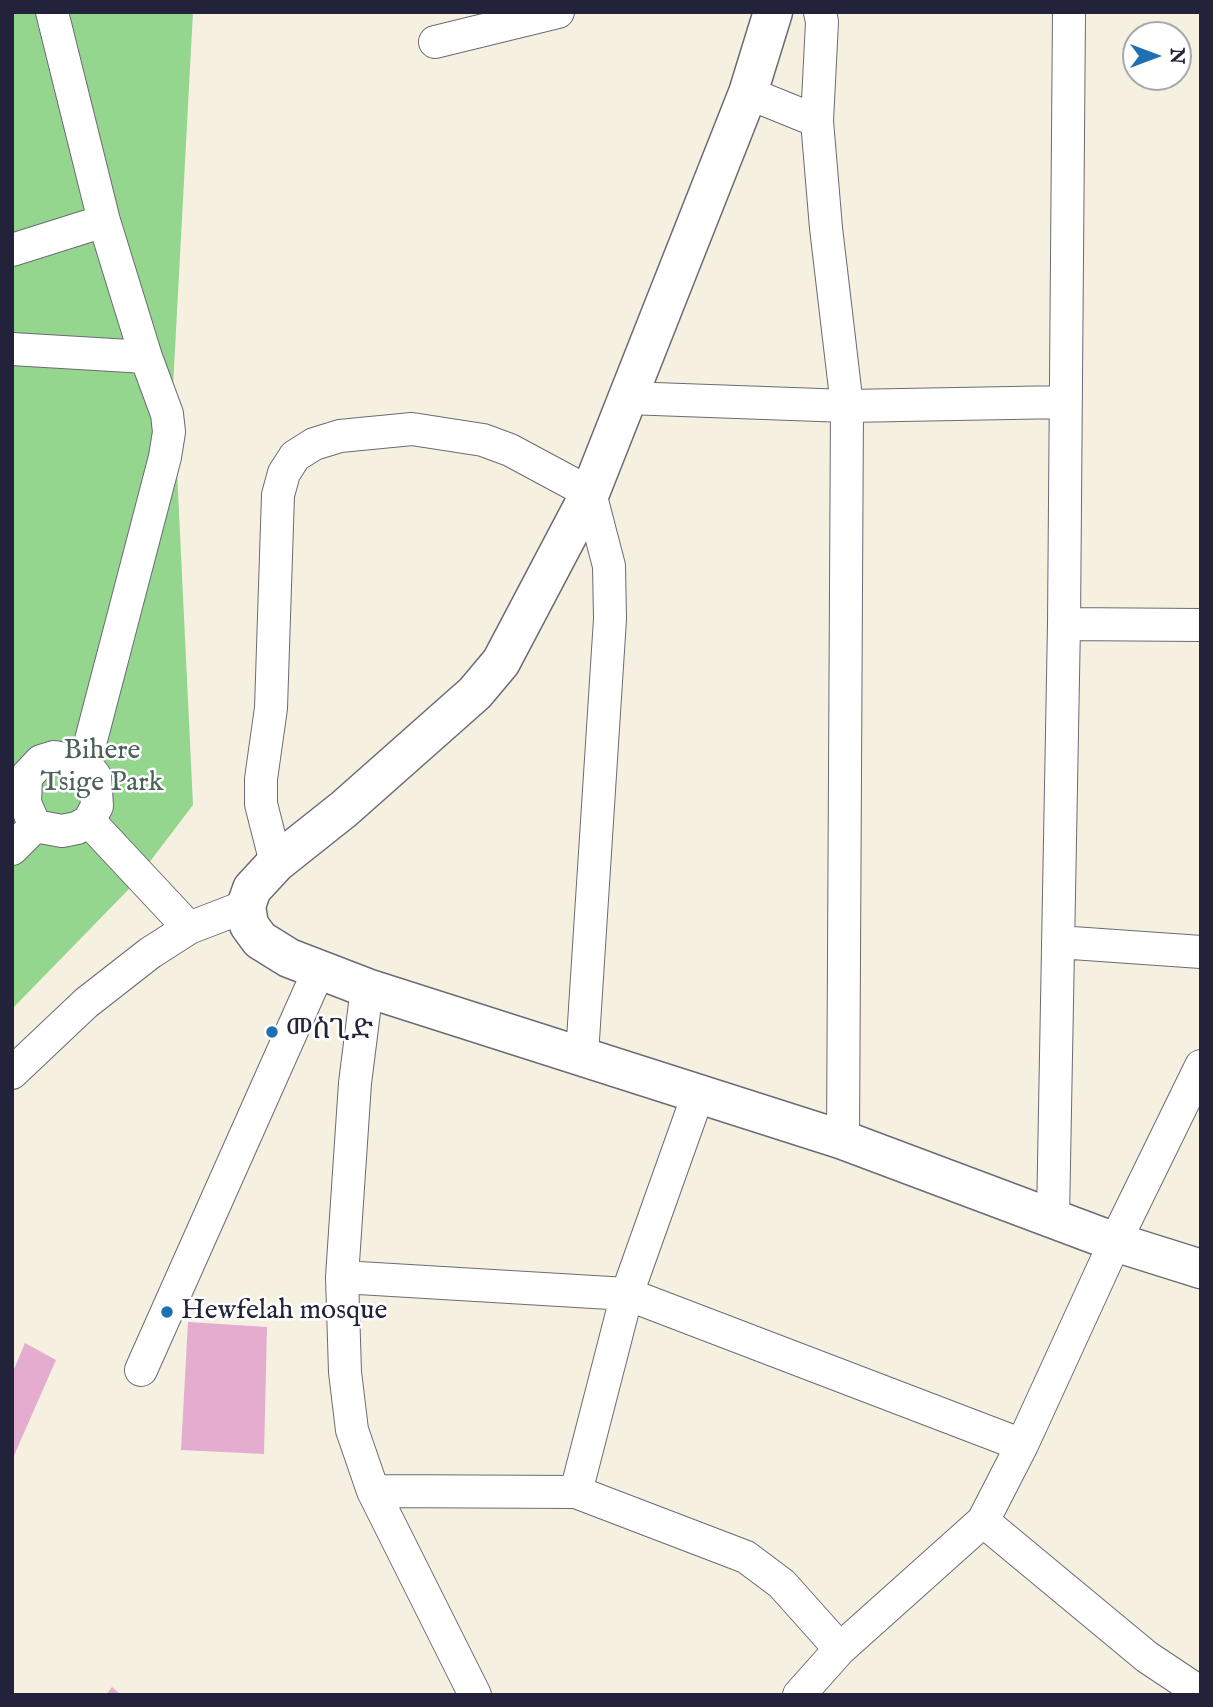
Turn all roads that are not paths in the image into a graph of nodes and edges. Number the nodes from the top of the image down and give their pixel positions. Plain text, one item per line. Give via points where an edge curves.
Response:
1 (52, 12) edge
2 (558, 12) edge
3 (773, 12) edge
4 (820, 12) edge
5 (1069, 12) edge
6 (435, 42) dead end
7 (748, 93) junction
8 (817, 121) junction
9 (104, 221) junction
10 (12, 250) edge
11 (12, 349) edge
12 (146, 357) junction
13 (627, 398) junction
14 (1065, 402) junction
15 (847, 407) junction
16 (590, 493) junction
17 (1064, 624) junction
18 (1201, 625) edge
19 (85, 763) junction
20 (19, 773) edge
21 (89, 821) junction
22 (35, 826) junction
23 (12, 849) edge
24 (276, 863) junction
25 (246, 906) junction
26 (189, 928) junction
27 (1058, 942) junction
28 (1201, 952) edge
29 (320, 970) junction
30 (367, 988) junction
31 (582, 1055) junction
32 (1201, 1066) edge
33 (12, 1073) edge
34 (699, 1092) junction
35 (843, 1140) junction
36 (1053, 1218) junction
37 (1115, 1242) junction
38 (1201, 1269) edge
39 (342, 1277) junction
40 (627, 1294) junction
41 (141, 1370) dead end
42 (1022, 1445) junction
43 (373, 1491) junction
44 (576, 1492) junction
45 (983, 1521) junction
46 (840, 1648) junction
47 (1201, 1693) edge
48 (475, 1695) edge
49 (799, 1695) edge

1 - 9 street
2 - 6 street
3 - 7 main road
4 - 8 street
5 - 14 street
7 - 8 street
7 - 13 main road
8 - 15 street
9 - 10 street
9 - 12 street
11 - 12 street
12 - 19 street via 169,432
13 - 15 street
13 - 16 main road
14 - 15 street
14 - 17 street
15 - 35 street
16 - 24 main road via 500,662 475,693
16 - 24 street via 483,440 412,429 340,436 295,456 278,495 271,708 261,779 261,804
16 - 31 street via 609,566 610,619
17 - 18 street
17 - 27 street
19 - 20 street via 54,757
19 - 21 street via 98,792
20 - 22 street
21 - 22 street via 62,831
21 - 26 street
22 - 23 street
24 - 25 main road via 252,889
25 - 26 street
25 - 29 main road via 249,925 260,940
26 - 33 street via 86,1003
27 - 28 street
27 - 36 street
29 - 30 main road
29 - 41 street
30 - 31 main road
30 - 39 street via 355,1083
31 - 34 main road
32 - 37 street
34 - 35 main road
34 - 40 street
35 - 36 main road
36 - 37 main road
37 - 38 main road
37 - 42 street
39 - 40 street
39 - 43 street via 352,1430
40 - 42 street
40 - 44 street
42 - 45 street
43 - 44 street
43 - 48 street
44 - 46 street via 746,1557 782,1584
45 - 46 street
45 - 47 street via 1147,1657
46 - 49 street

